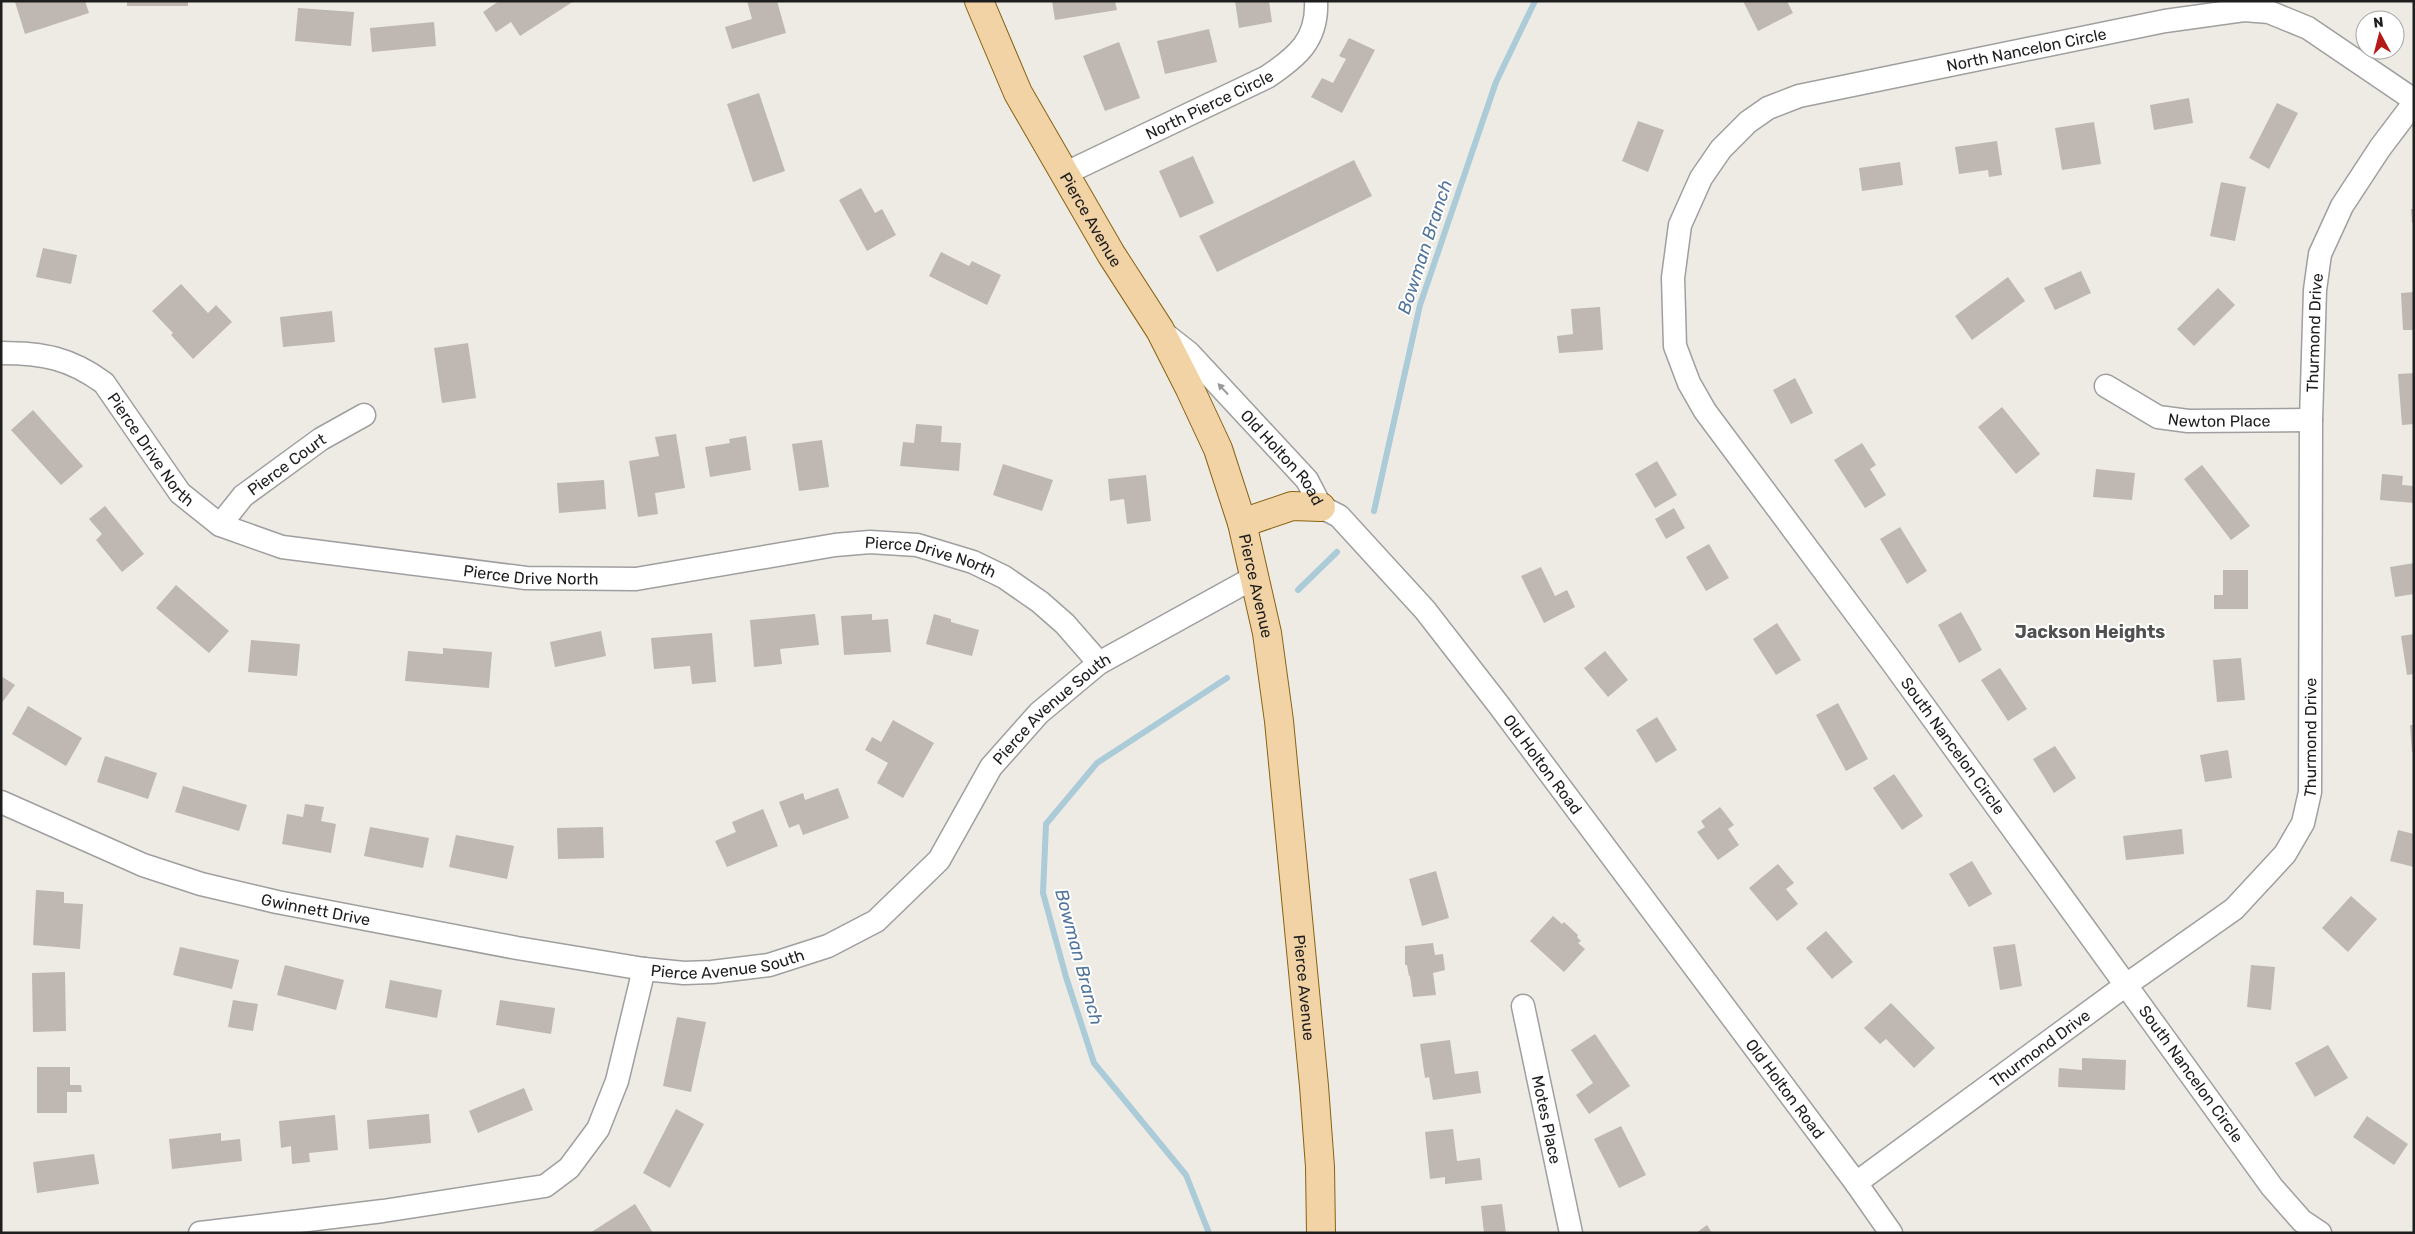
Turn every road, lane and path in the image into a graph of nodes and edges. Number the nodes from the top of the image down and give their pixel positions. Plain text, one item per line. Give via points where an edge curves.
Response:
1 (979, 1) edge
2 (1316, 1) edge
3 (2414, 102) edge
4 (1064, 174) junction
5 (1680, 225) joint
6 (1160, 330) junction
7 (1, 353) edge
8 (2106, 386) dead end
9 (364, 415) dead end
10 (2311, 420) junction
11 (1320, 507) junction
12 (1242, 523) junction
13 (220, 525) junction
14 (1255, 577) junction
15 (1099, 663) junction
16 (1, 802) edge
17 (644, 969) junction
18 (2126, 984) junction
19 (1524, 1006) dead end
20 (1856, 1183) junction
21 (200, 1233) edge
22 (1321, 1233) edge
23 (1571, 1233) edge
24 (1891, 1233) edge
25 (2320, 1233) edge

1 - 4 main road, Pierce Avenue via 1018,93
2 - 4 street, North Pierce Circle via 1317,19 1309,39 1293,60 1267,77
3 - 5 street, North Nancelon Circle via 2308,28 2270,12 2244,10 2165,21 1799,96 1768,108 1748,122 1721,149 1701,178
3 - 10 street, Thurmond Drive via 2342,206 2320,254 2315,290
4 - 6 main road, Pierce Avenue
5 - 18 street, South Nancelon Circle via 1673,278 1675,346 1689,383 1705,411
11 -> 6 street, Old Holton Road via 1307,480 1188,352
6 - 12 main road, Pierce Avenue via 1218,449
7 - 13 street, Pierce Drive North via 34,353 73,362 104,383 180,493
8 - 10 street, Newton Place via 2158,418 2188,421
9 - 13 street, Pierce Court via 321,439 243,496
10 - 18 street, Thurmond Drive via 2310,792 2303,823 2285,854 2234,909
11 - 12 main road via 1292,506
11 - 20 street, Old Holton Road via 1339,516 1424,610
12 - 14 main road, Pierce Avenue
13 - 15 street, Pierce Drive North via 282,547 526,578 636,579 836,545 870,542 916,545 973,562 1004,577 1065,624
14 - 15 street, Pierce Avenue South
14 - 22 main road, Pierce Avenue via 1267,633 1279,721 1314,1086
15 - 17 street, Pierce Avenue South via 1039,713 991,767 939,860 876,921 828,946 769,965 712,972
16 - 17 street, Gwinnett Drive via 144,865 201,884 277,902
17 - 21 street, Pierce Avenue South via 617,1081 598,1129 569,1168 544,1186 383,1211
18 - 20 street, Thurmond Drive
18 - 25 street, South Nancelon Circle via 2272,1187 2302,1221
19 - 23 street, Motes Place
20 - 24 street, Old Holton Road

